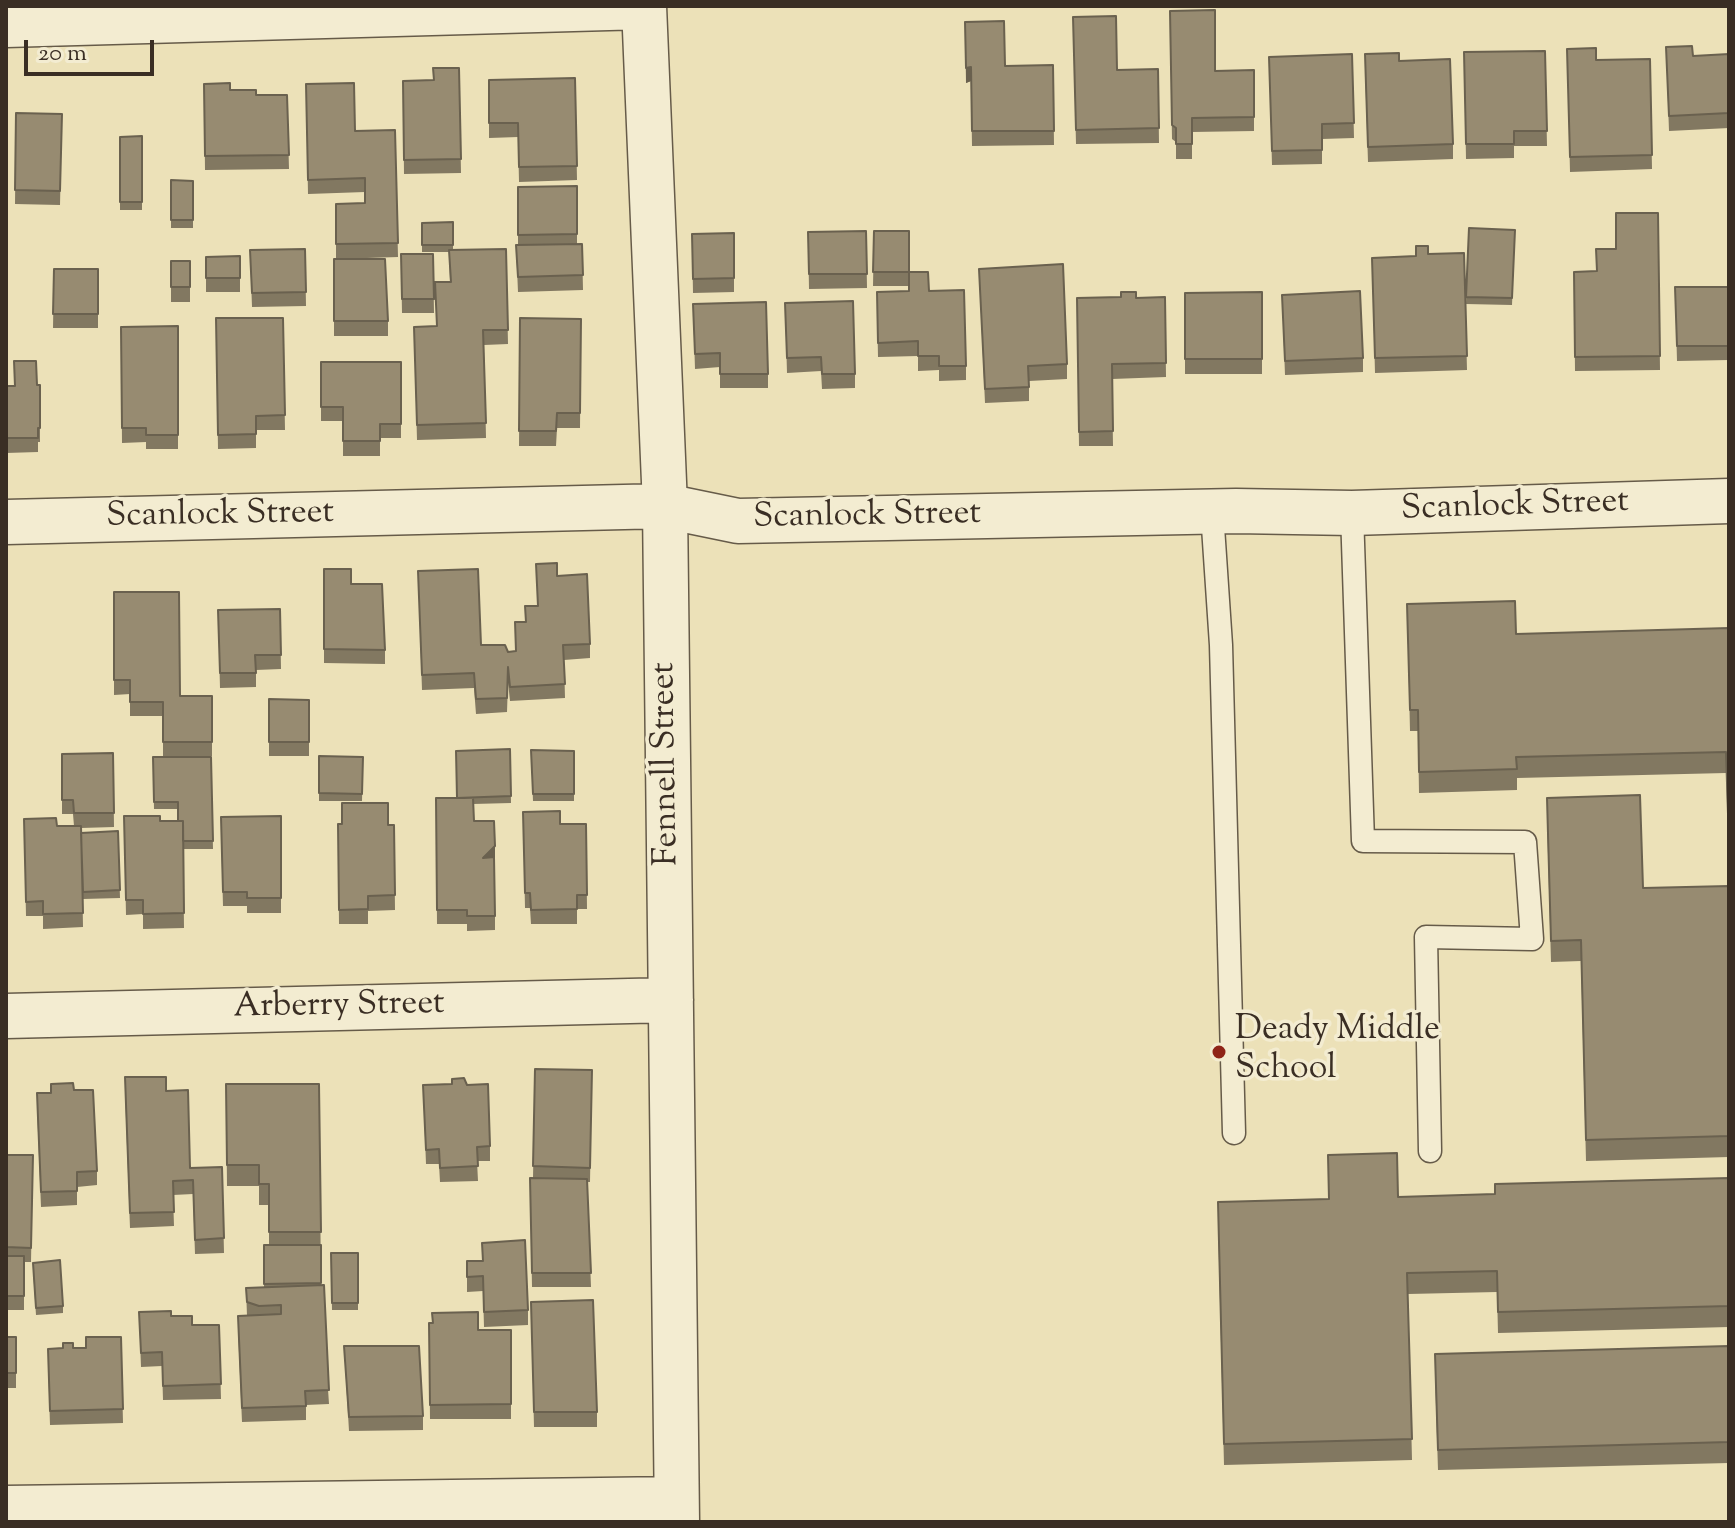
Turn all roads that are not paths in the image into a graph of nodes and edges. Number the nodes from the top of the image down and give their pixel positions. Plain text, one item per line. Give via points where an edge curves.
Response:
1 (644, 6) edge
2 (6, 25) edge
3 (1729, 501) edge
4 (665, 506) junction
5 (1212, 512) junction
6 (1352, 513) junction
7 (6, 522) edge
8 (671, 1000) junction
9 (6, 1016) edge
10 (1234, 1133) dead end
11 (1430, 1151) dead end
12 (6, 1508) edge
13 (676, 1510) edge

1 - 2 street
1 - 4 street, Fennell Street
3 - 6 street, Scanlock Street
4 - 5 street, Scanlock Street via 738,521
4 - 7 street, Scanlock Street
4 - 8 street, Fennell Street
5 - 6 street, Scanlock Street
5 - 10 lane via 1221,645
6 - 11 lane via 1363,841 1525,842 1532,939 1426,937
8 - 9 street, Arberry Street
8 - 13 street, Fennell Street
12 - 13 street

